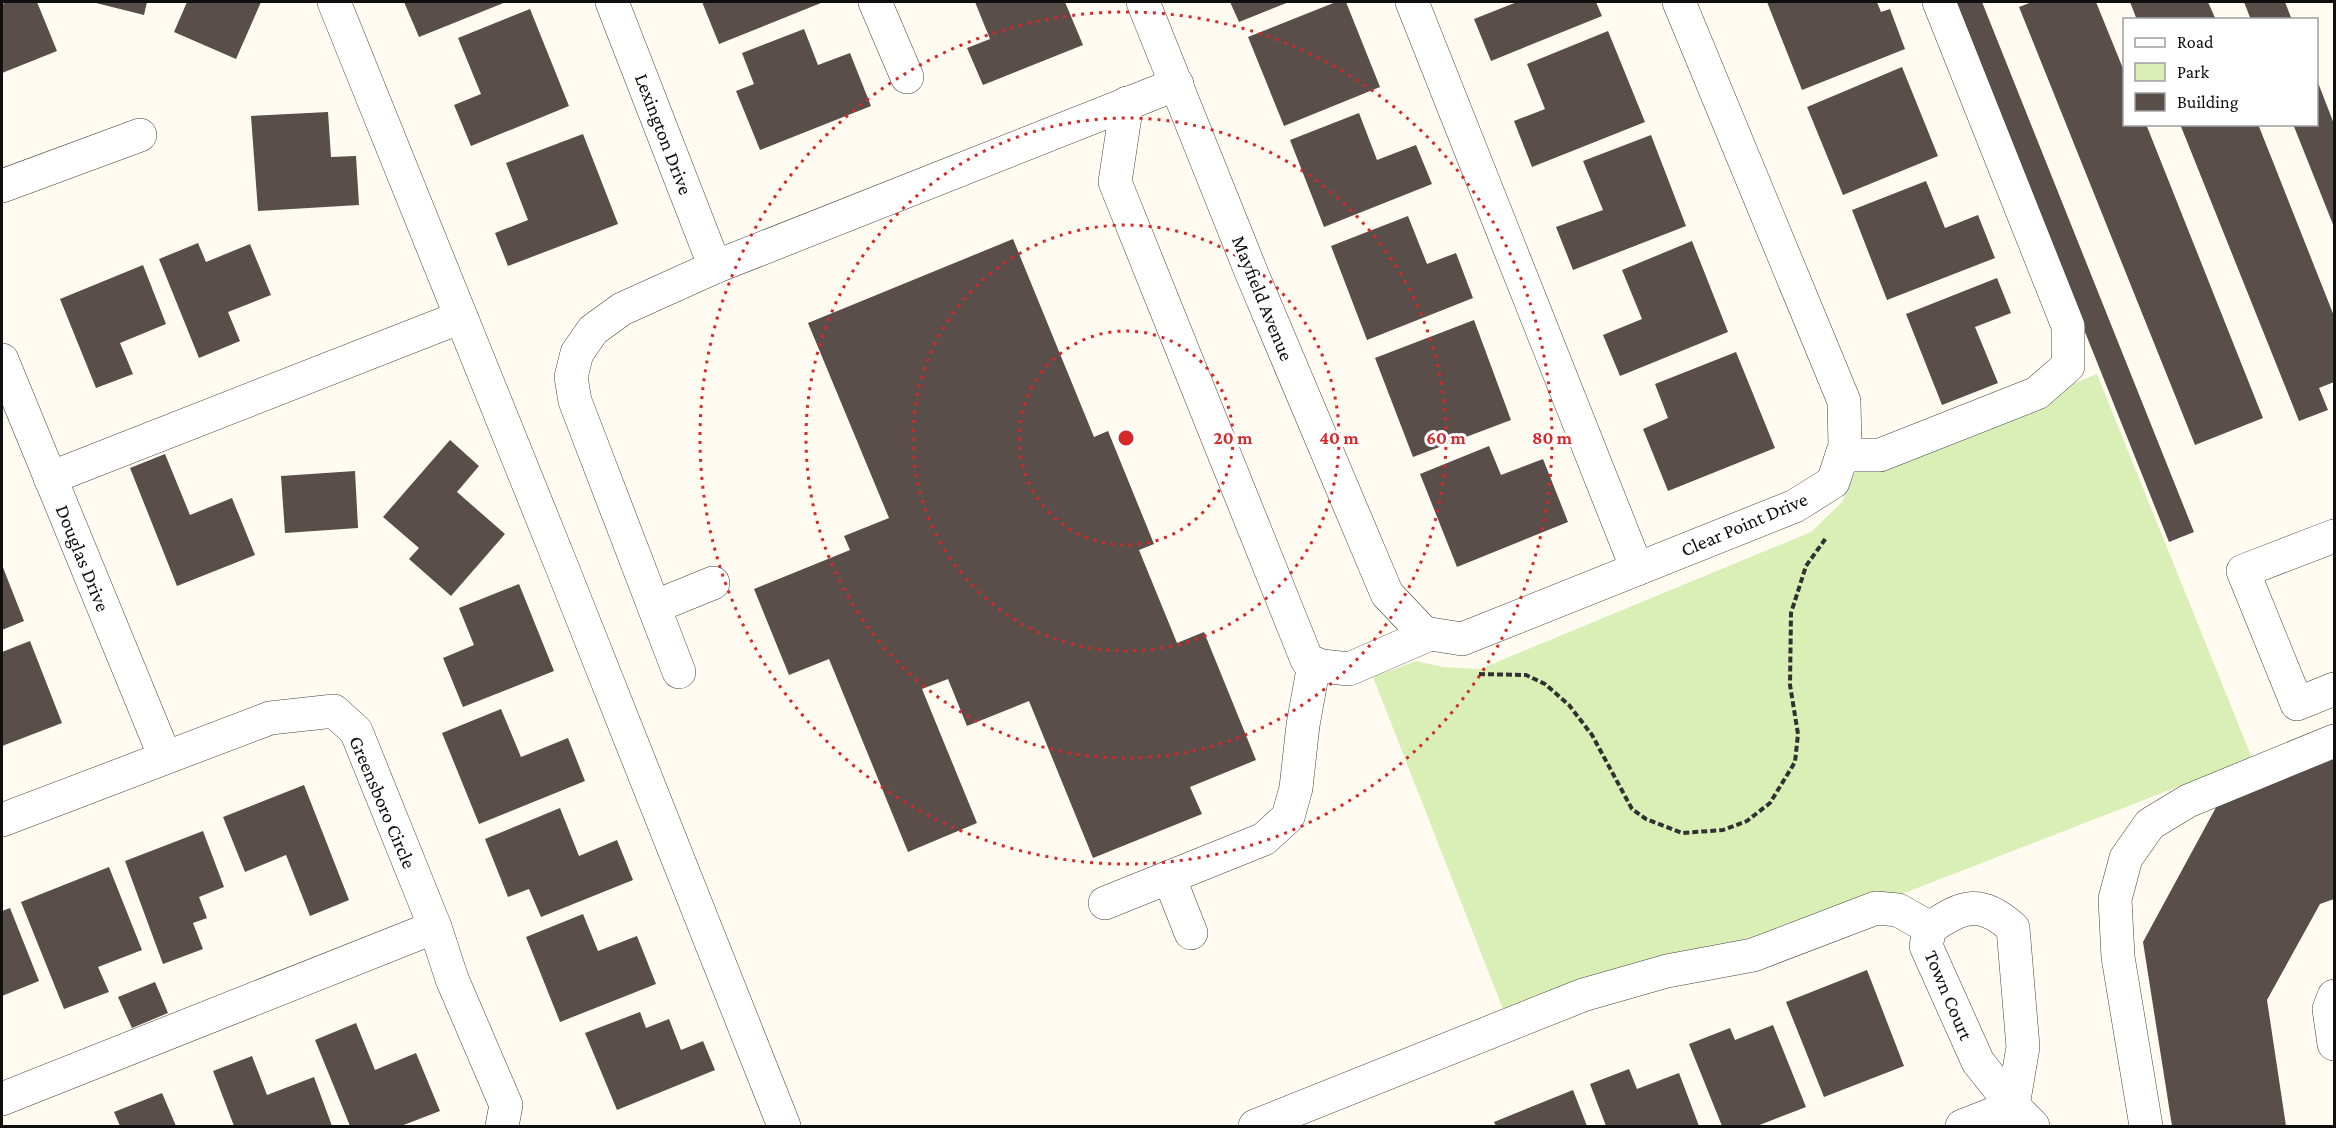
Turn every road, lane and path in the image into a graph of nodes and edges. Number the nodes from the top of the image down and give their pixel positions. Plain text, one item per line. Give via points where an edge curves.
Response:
1 (334, 2) edge
2 (612, 2) edge
3 (875, 2) edge
4 (1143, 2) edge
5 (1412, 2) edge
6 (1679, 2) edge
7 (1939, 2) edge
8 (907, 77) dead end
9 (1177, 84) junction
10 (1127, 103) junction
11 (140, 135) dead end
12 (2, 186) edge
13 (715, 267) junction
14 (461, 317) junction
15 (2, 360) edge
16 (1842, 455) junction
17 (50, 478) junction
18 (2334, 536) edge
19 (1826, 538) dead end
20 (1637, 569) junction
21 (712, 583) dead end
22 (654, 607) junction
23 (1430, 634) junction
24 (1314, 664) junction
25 (679, 672) dead end
26 (1479, 674) dead end
27 (2334, 689) edge
28 (2334, 741) edge
29 (165, 757) junction
30 (2, 820) edge
31 (1169, 877) junction
32 (1105, 903) dead end
33 (435, 927) junction
34 (1930, 928) junction
35 (1191, 933) dead end
36 (2334, 996) edge
37 (2334, 1044) edge
38 (2, 1099) edge
39 (2023, 1116) edge
40 (502, 1126) edge
41 (784, 1126) edge
42 (1255, 1126) edge
43 (1962, 1126) edge
44 (2146, 1126) edge

1 - 14 street
2 - 13 street, Lexington Drive
3 - 8 street
4 - 9 street, Mayfield Avenue
5 - 20 street
6 - 16 street, Clear Point Drive via 1844,401
7 - 16 street via 2068,326 2068,366 2037,393 1880,455
9 - 10 street
9 - 23 street, Mayfield Avenue via 1387,594 1424,633
10 - 13 street
10 - 24 street via 1115,182 1307,660
11 - 12 street
13 - 22 street via 622,309 593,330 577,353 571,377 575,401
14 - 17 street
14 - 41 street
15 - 17 street, Douglas Drive
16 - 20 street, Clear Point Drive via 1833,482 1795,506
17 - 29 street, Douglas Drive
18 - 27 street via 2243,571 2297,704
19 - 26 path via 1806,566 1791,613 1790,685 1798,734 1795,762 1770,803 1747,821 1723,830 1683,833 1646,819 1632,808 1592,735 1569,705 1545,684 1526,675
20 - 23 street, Clear Point Drive via 1462,639
21 - 22 street
22 - 25 street
23 - 24 street via 1349,669
24 - 31 street via 1296,788 1288,817 1264,839
28 - 44 street via 2187,801 2150,824 2126,858 2115,899 2118,957
29 - 30 street, Greensboro Circle
29 - 33 street, Greensboro Circle via 270,718 334,711 356,731
31 - 32 street
31 - 35 street
33 - 38 street
33 - 40 street, Greensboro Circle via 452,979 506,1105
34 - 39 street, Town Court via 1926,946 1978,1062
34 - 39 street, Town Court via 1952,912 1974,908 1998,915 2013,928 2023,1047
34 - 42 street via 1898,910 1876,908 1753,955 1667,972 1583,995
36 - 37 street via 2329,1009
39 - 43 street

